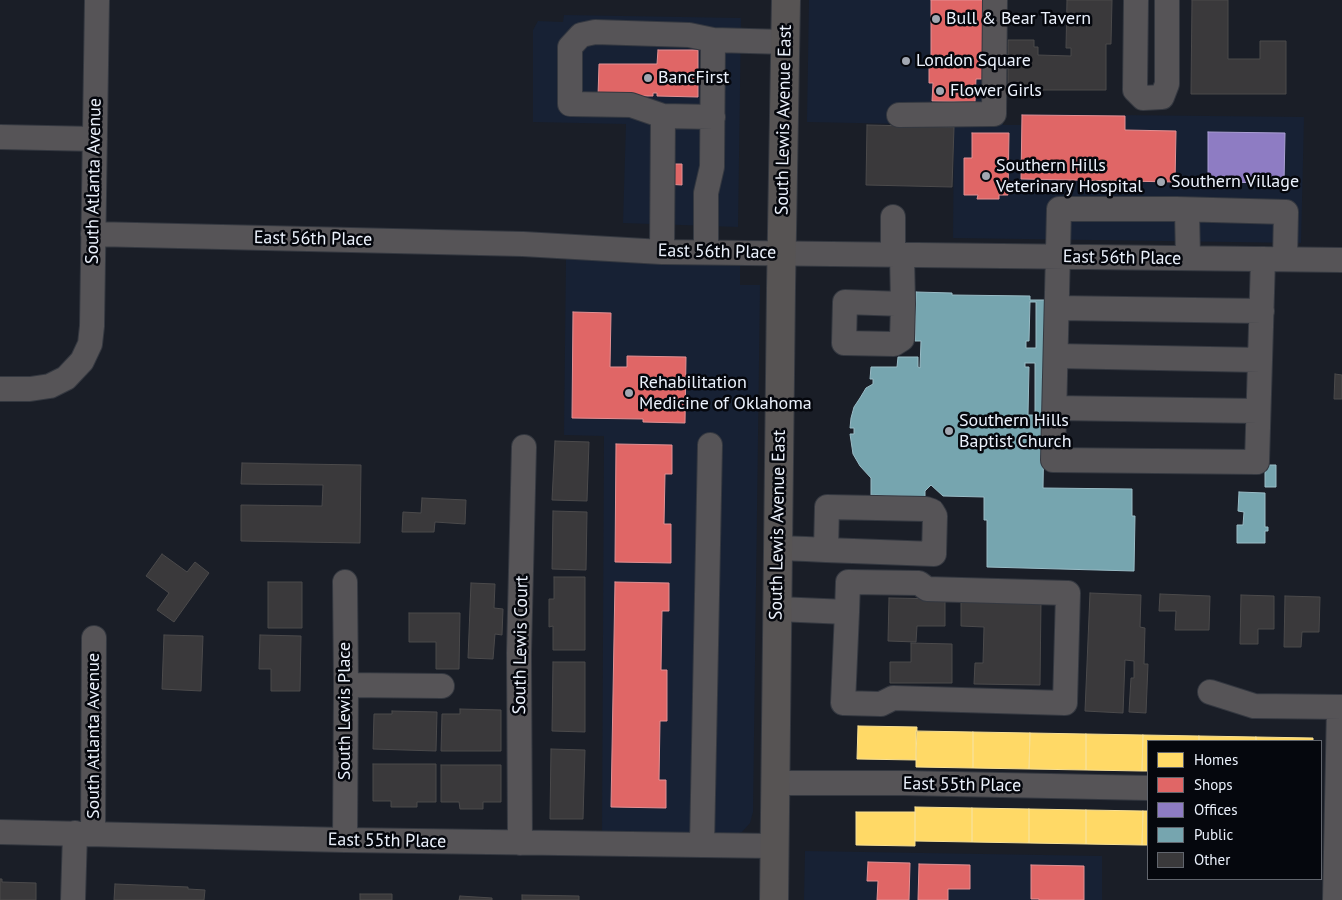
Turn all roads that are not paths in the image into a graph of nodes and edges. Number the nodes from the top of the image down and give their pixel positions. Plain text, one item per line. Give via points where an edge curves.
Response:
1 (97, 0) edge
2 (786, 0) edge
3 (995, 0) edge
4 (1136, 0) edge
5 (1167, 0) edge
6 (713, 40) junction
7 (786, 42) junction
8 (899, 115) dead end
9 (663, 116) junction
10 (713, 117) junction
11 (0, 137) edge
12 (95, 139) junction
13 (1188, 210) junction
14 (893, 217) dead end
15 (93, 234) junction
16 (662, 252) junction
17 (706, 252) junction
18 (781, 253) junction
19 (898, 255) junction
20 (1058, 257) junction
21 (1188, 258) junction
22 (1274, 259) junction
23 (1342, 260) edge
24 (903, 304) dead end
25 (1057, 308) junction
26 (1262, 312) junction
27 (1056, 356) junction
28 (1260, 360) junction
29 (0, 388) edge
30 (1054, 408) junction
31 (1258, 411) junction
32 (710, 445) dead end
33 (524, 447) dead end
34 (778, 548) junction
35 (826, 550) junction
36 (345, 582) dead end
37 (777, 609) junction
38 (847, 612) junction
39 (94, 638) dead end
40 (346, 685) junction
41 (442, 686) dead end
42 (1210, 692) dead end
43 (1340, 707) edge
44 (776, 783) junction
45 (1147, 788) edge
46 (1329, 791) edge
47 (0, 832) edge
48 (84, 834) junction
49 (345, 840) junction
50 (520, 843) junction
51 (702, 846) junction
52 (774, 846) junction
53 (73, 900) edge
54 (774, 900) edge
55 (1335, 900) edge

1 - 12 street, South Atlanta Avenue
2 - 7 main road, South Lewis Avenue East
3 - 8 street via 994,114
4 - 5 street via 1135,90 1143,98 1162,97 1167,84
6 - 7 street
6 - 9 street via 690,35 595,32 581,35 570,47 570,104 630,105
6 - 10 street
7 - 18 main road, South Lewis Avenue East
9 - 10 street
9 - 16 street
10 - 17 street via 712,167 706,193
11 - 12 street
12 - 15 street, South Atlanta Avenue
13 - 20 street via 1060,209
13 - 21 street
13 - 22 street via 1286,212
14 - 19 street
15 - 16 street, East 56th Place via 523,244
15 - 29 street, South Atlanta Avenue via 92,326 90,344 82,361 66,378 50,386
16 - 17 street, East 56th Place
17 - 18 street, East 56th Place
18 - 19 street, East 56th Place
18 - 34 main road, South Lewis Avenue East
19 - 20 street, East 56th Place
19 - 24 street
20 - 21 street, East 56th Place
20 - 25 street
21 - 22 street, East 56th Place
22 - 23 street, East 56th Place
22 - 26 street
25 - 26 street
25 - 27 street
26 - 28 street
27 - 28 street
27 - 30 street
28 - 31 street
30 - 31 street
30 - 31 street via 1053,460 1257,462
32 - 51 street
33 - 50 street, South Lewis Court via 519,653
34 - 35 street
34 - 37 main road, South Lewis Avenue East
35 - 35 street via 934,554 935,516 926,509 827,507
36 - 40 street, South Lewis Place
37 - 38 street
37 - 44 main road, South Lewis Avenue East
38 - 38 street via 843,703 881,704 893,698 1065,703 1068,593 927,589 919,583 848,582
39 - 48 street, South Atlanta Avenue
40 - 41 street
40 - 49 street, South Lewis Place
42 - 43 street via 1254,706
43 - 46 street
44 - 45 street, East 55th Place
44 - 52 main road, South Lewis Avenue East
46 - 55 street
47 - 48 street, East 55th Place
48 - 49 street, East 55th Place
48 - 53 street, South Atlanta Avenue
49 - 50 street, East 55th Place
50 - 51 street, East 55th Place
51 - 52 street, East 55th Place
52 - 54 main road, South Lewis Avenue East

